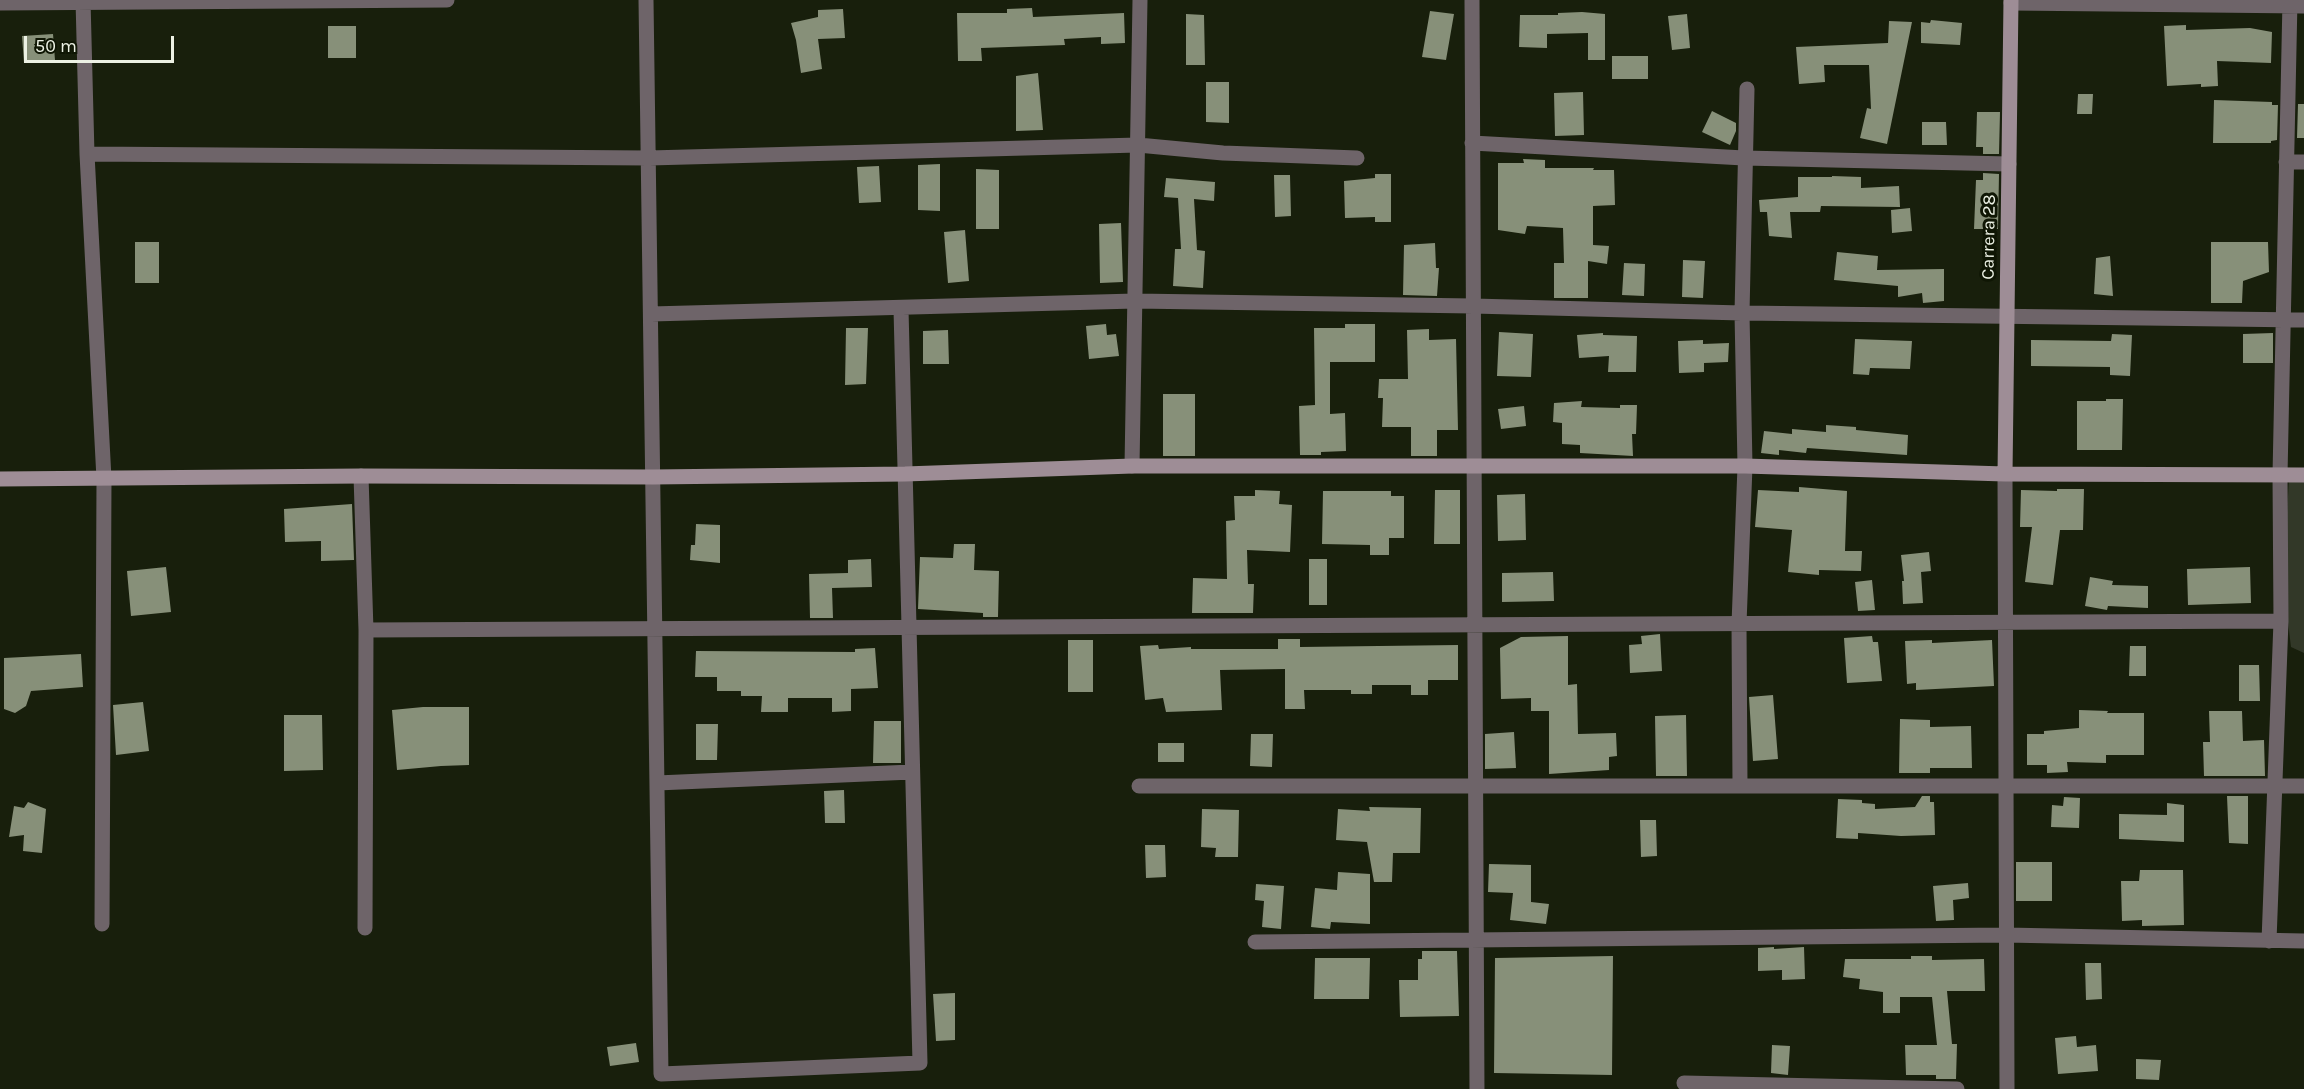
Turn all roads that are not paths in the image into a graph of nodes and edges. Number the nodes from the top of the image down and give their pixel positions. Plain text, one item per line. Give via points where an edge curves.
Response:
1 (447, 0) edge
2 (646, 0) edge
3 (1140, 0) edge
4 (1472, 0) edge
5 (366, 1) edge
6 (83, 2) edge
7 (2011, 2) edge
8 (0, 3) edge
9 (2294, 4) edge
10 (1747, 89) dead end
11 (1472, 143) junction
12 (1138, 145) junction
13 (87, 154) junction
14 (649, 158) junction
15 (1357, 158) dead end
16 (1744, 158) junction
17 (2286, 162) junction
18 (2304, 162) edge
19 (2009, 164) junction
20 (1135, 301) junction
21 (1473, 306) junction
22 (901, 309) junction
23 (1742, 313) junction
24 (651, 314) junction
25 (2008, 317) junction
26 (2283, 319) junction
27 (2304, 320) edge
28 (1132, 466) junction
29 (1745, 466) junction
30 (1474, 468) junction
31 (905, 474) junction
32 (2005, 474) junction
33 (2280, 475) junction
34 (2304, 475) edge
35 (361, 476) junction
36 (653, 477) junction
37 (0, 479) edge
38 (104, 479) junction
39 (2281, 621) junction
40 (2006, 623) junction
41 (1739, 624) junction
42 (1475, 625) junction
43 (909, 627) junction
44 (655, 628) junction
45 (366, 630) junction
46 (912, 772) junction
47 (657, 783) junction
48 (1476, 785) junction
49 (1740, 785) junction
50 (2006, 785) junction
51 (1139, 786) dead end
52 (2276, 786) junction
53 (2304, 786) edge
54 (102, 924) dead end
55 (365, 928) dead end
56 (2006, 935) junction
57 (1476, 940) junction
58 (2269, 941) junction
59 (2304, 941) edge
60 (1255, 942) dead end
61 (1684, 1083) dead end
62 (1849, 1088) edge
63 (1477, 1089) edge
64 (1957, 1089) edge
65 (2007, 1089) edge

1 - 5 street
2 - 14 street
3 - 12 street
4 - 11 street
5 - 6 street
6 - 8 street
6 - 13 street
7 - 9 street
7 - 19 street, Carrera 28
9 - 17 street
10 - 16 street
11 - 16 street
11 - 21 street
12 - 14 street
12 - 15 street
12 - 20 street
13 - 14 street
13 - 38 street
14 - 24 street
16 - 19 street
16 - 23 street
17 - 18 street
17 - 26 street
19 - 25 street, Carrera 28
20 - 21 street
20 - 22 street
20 - 28 street
21 - 23 street
21 - 30 street
22 - 24 street
22 - 31 street
23 - 25 street
23 - 29 street
24 - 36 street
25 - 26 street
25 - 32 street, Carrera 28
26 - 27 street
26 - 33 street
28 - 30 street
28 - 31 street
29 - 30 street
29 - 32 street
29 - 41 street
30 - 42 street
31 - 36 street
31 - 43 street
32 - 33 street
32 - 40 street
33 - 34 street
33 - 39 street
35 - 36 street
35 - 38 street
35 - 45 street
36 - 44 street
37 - 38 street
38 - 54 street
39 - 40 street
39 - 52 street
40 - 41 street
40 - 50 street
41 - 42 street
41 - 49 street
42 - 43 street
42 - 48 street
43 - 44 street
43 - 46 street
44 - 45 street
44 - 47 street
45 - 55 street
46 - 47 street
46 - 47 street via 920,1063 662,1074
48 - 49 street
48 - 51 street
48 - 57 street
49 - 50 street
50 - 52 street
50 - 56 street
52 - 53 street
52 - 58 street
56 - 57 street
56 - 58 street
56 - 65 street
57 - 60 street
57 - 63 street
58 - 59 street
61 - 62 street
62 - 64 street

